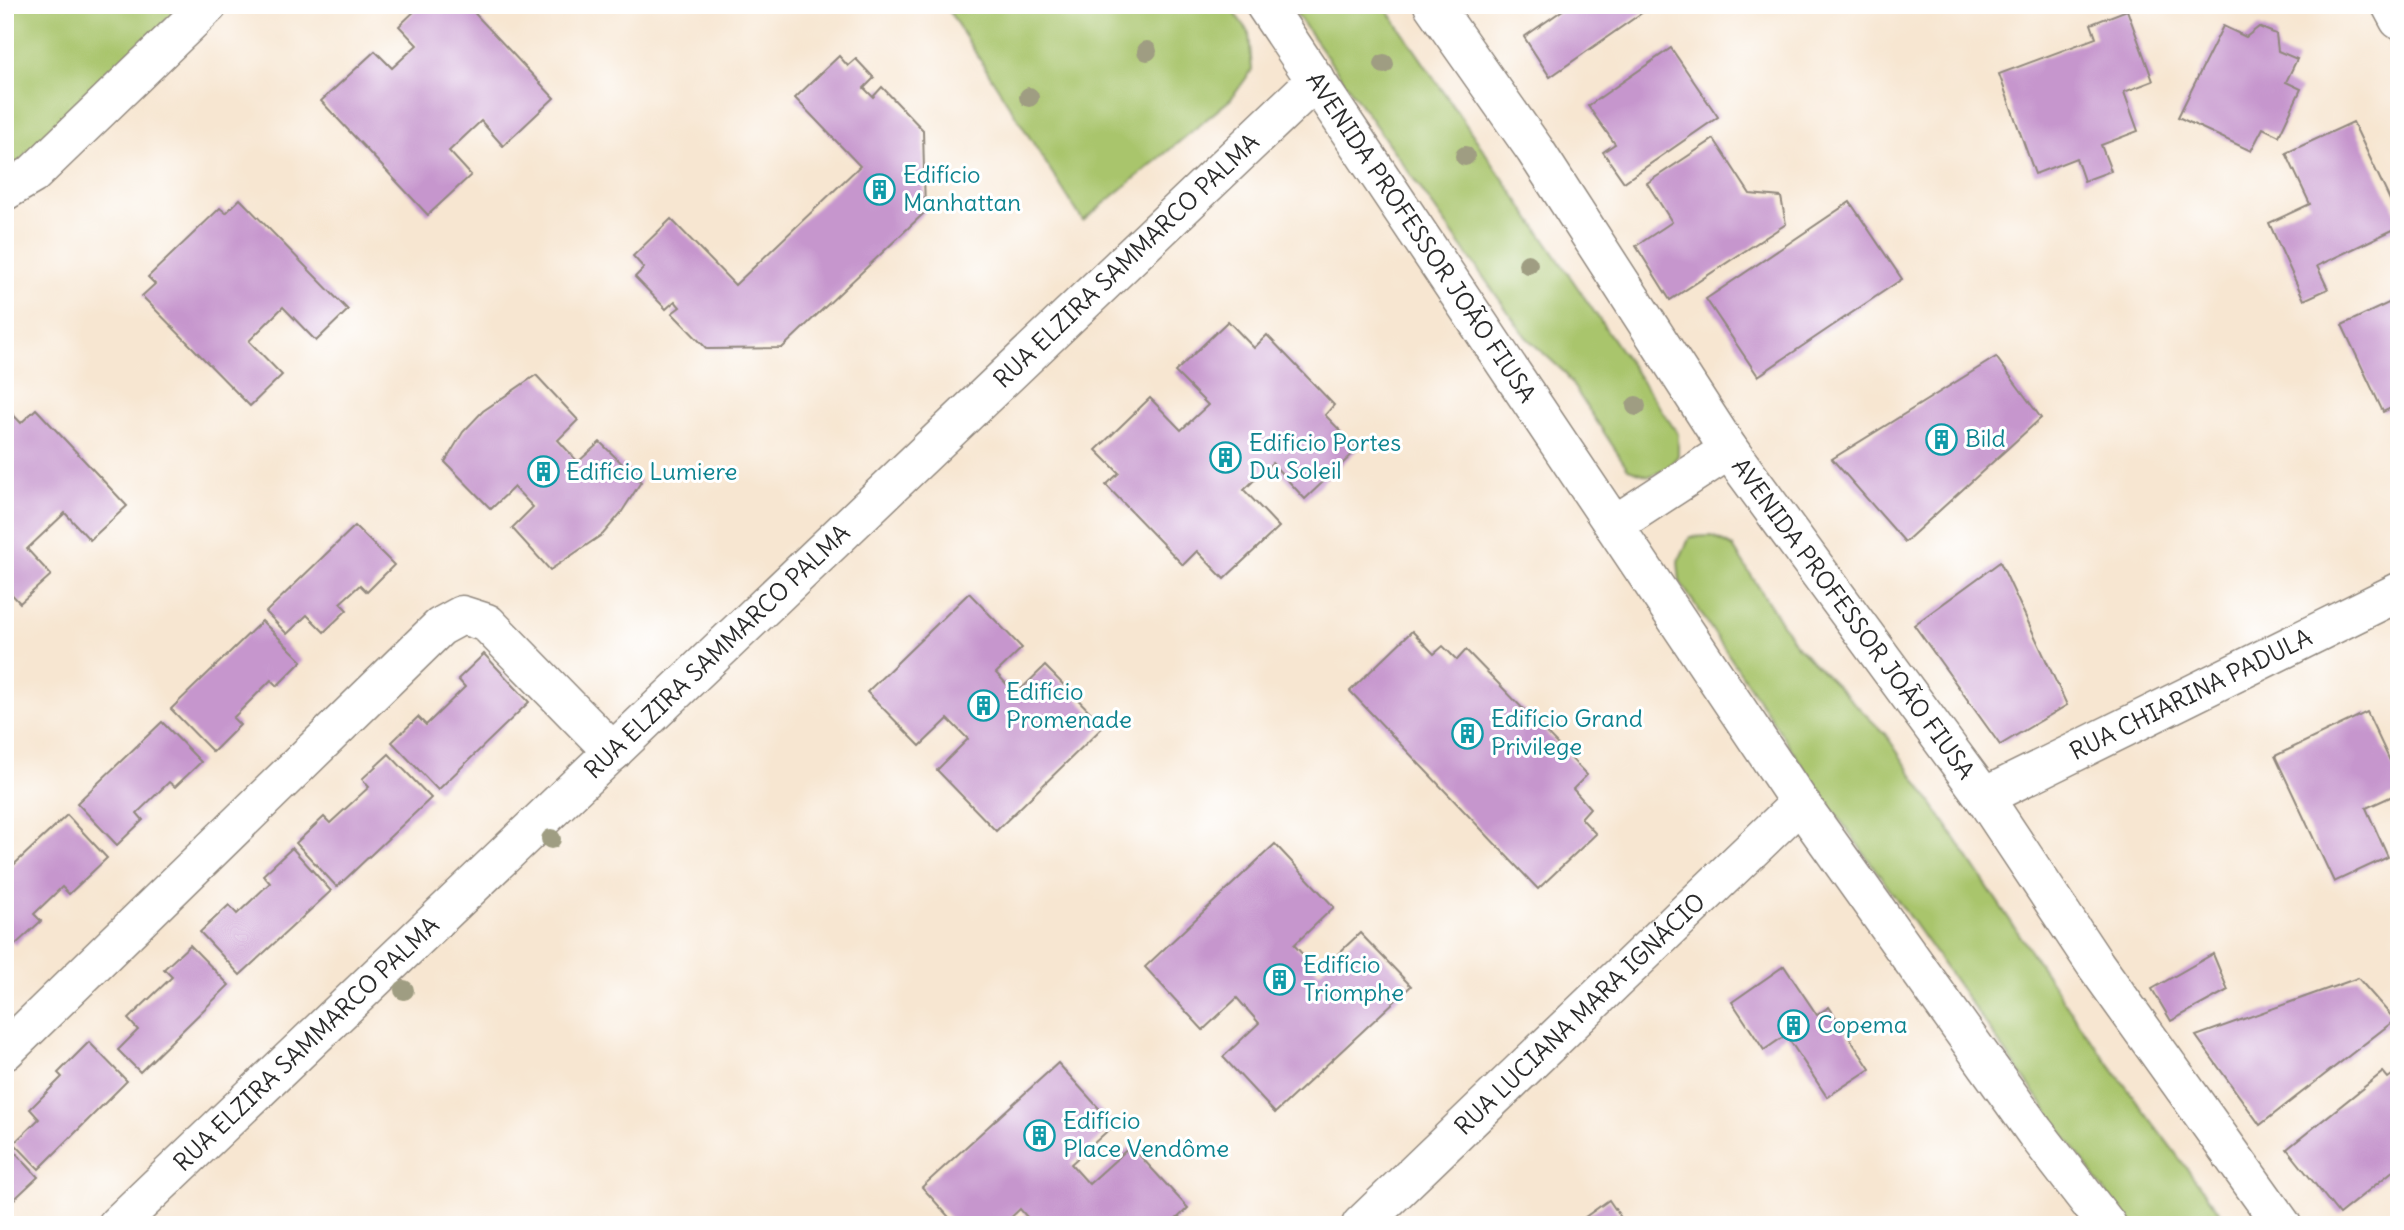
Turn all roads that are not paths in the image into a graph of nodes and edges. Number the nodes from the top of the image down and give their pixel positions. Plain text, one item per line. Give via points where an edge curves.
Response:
1 (208, 5) edge
2 (1265, 5) edge
3 (1433, 5) edge
4 (2391, 5) edge
5 (2399, 20) edge
6 (1316, 80) junction
7 (5, 191) edge
8 (1729, 450) junction
9 (1614, 524) junction
10 (2399, 592) edge
11 (613, 752) junction
12 (1984, 797) junction
13 (1800, 803) junction
14 (5, 1051) edge
15 (117, 1225) edge
16 (1361, 1225) edge
17 (2107, 1225) edge
18 (2282, 1225) edge

1 - 7 street via 32,175
2 - 6 street, AVENIDA PROFESSOR JOÃO FIUSA
3 - 8 street, AVENIDA PROFESSOR JOÃO FIUSA via 1535,149
4 - 5 street
6 - 9 street, AVENIDA PROFESSOR JOÃO FIUSA
6 - 11 street, RUA ELZIRA SAMMARCO PALMA
8 - 9 street
8 - 12 street, AVENIDA PROFESSOR JOÃO FIUSA
9 - 13 street, AVENIDA PROFESSOR JOÃO FIUSA
10 - 12 street, RUA CHIARINA PADULA
11 - 14 street via 487,623 462,615 440,627
11 - 15 street, RUA ELZIRA SAMMARCO PALMA
12 - 18 street, AVENIDA PROFESSOR JOÃO FIUSA via 2095,964
13 - 16 street, RUA LUCIANA MARA IGNÁCIO
13 - 17 street, AVENIDA PROFESSOR JOÃO FIUSA via 2027,1121

